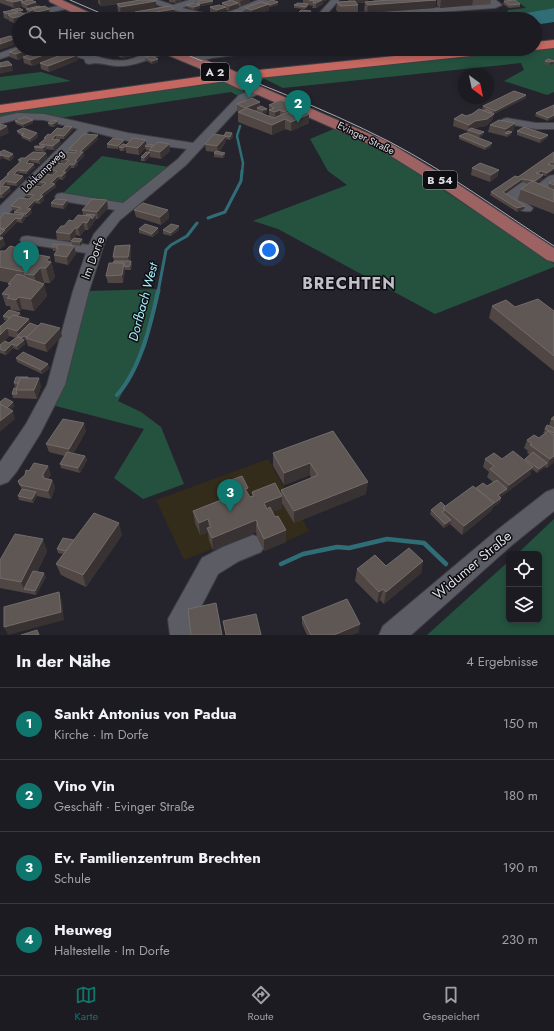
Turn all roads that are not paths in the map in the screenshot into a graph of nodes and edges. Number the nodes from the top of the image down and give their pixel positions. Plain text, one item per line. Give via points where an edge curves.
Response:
1 (54, 0) edge
2 (150, 0) edge
3 (197, 0) edge
4 (265, 0) edge
5 (335, 0) edge
6 (491, 0) edge
7 (67, 6) junction
8 (172, 8) junction
9 (41, 12) edge
10 (78, 12) edge
11 (146, 12) edge
12 (186, 12) edge
13 (235, 12) edge
14 (324, 12) edge
15 (402, 12) edge
16 (554, 38) edge
17 (542, 39) edge
18 (554, 44) edge
19 (542, 45) edge
20 (12, 52) edge
21 (0, 56) edge
22 (80, 56) edge
23 (147, 56) edge
24 (180, 56) edge
25 (208, 56) edge
26 (367, 56) edge
27 (431, 56) edge
28 (191, 60) junction
29 (259, 90) junction
30 (0, 101) edge
31 (0, 108) edge
32 (0, 121) edge
33 (507, 121) edge
34 (554, 126) edge
35 (85, 128) junction
36 (196, 147) junction
37 (554, 179) edge
38 (62, 197) dead end
39 (126, 208) junction
40 (526, 208) edge
41 (0, 214) edge
42 (27, 240) dead end
43 (94, 250) junction
44 (554, 256) edge
45 (3, 467) edge
46 (554, 498) edge
47 (253, 545) dead end
48 (183, 635) edge
49 (392, 635) edge

1 - 7 main road
2 - 8 street
3 - 8 street
4 - 13 street
5 - 14 street
6 - 15 street via 498,5
7 - 9 street
7 - 10 main road
8 - 11 street
8 - 12 street
16 - 17 highway
18 - 19 highway
20 - 21 street
22 - 23 street via 110,64 129,63
24 - 28 main road, Evinger Straße / B 54
25 - 28 street
26 - 30 highway, A 2 via 189,75
27 - 31 highway, A 2 via 226,77
28 - 29 main road, Evinger Straße / B 54, bridge
29 - 36 street, Im Dorfe via 243,97
29 - 44 main road, Evinger Straße / B 54 via 359,133 393,151
32 - 35 street via 17,116 38,116
33 - 34 street
35 - 36 street
35 - 41 street, Lohkampweg
36 - 39 street, Im Dorfe via 182,162
37 - 40 street via 539,190 524,185 509,196
38 - 39 street
39 - 43 street, Im Dorfe via 99,237
42 - 43 street
43 - 45 street, Im Dorfe via 56,385 33,429
46 - 49 street, Widumer Straße
47 - 48 street via 210,566 181,619

